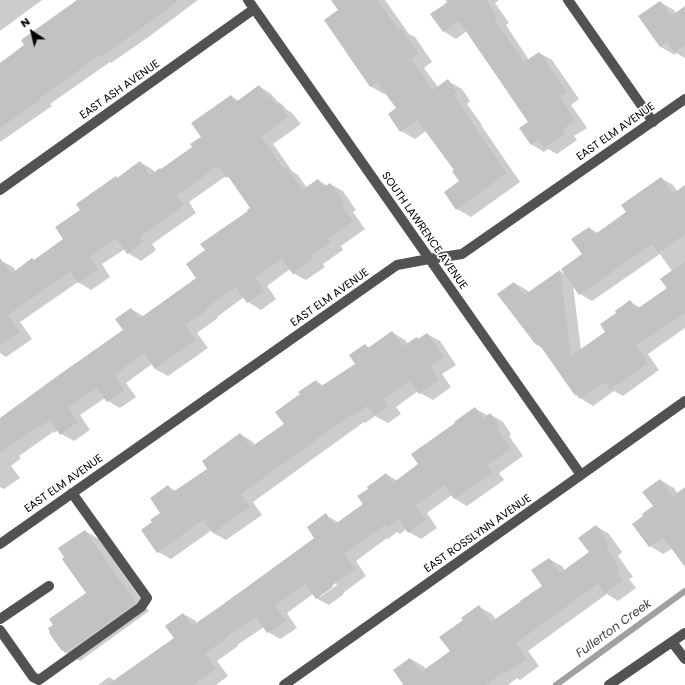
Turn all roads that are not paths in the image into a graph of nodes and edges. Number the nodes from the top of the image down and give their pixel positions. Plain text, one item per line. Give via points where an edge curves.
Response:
1 (248, 0) edge
2 (568, 0) edge
3 (254, 9) junction
4 (685, 99) edge
5 (653, 122) junction
6 (0, 190) edge
7 (429, 259) junction
8 (685, 401) edge
9 (581, 475) junction
10 (72, 492) junction
11 (0, 544) edge
12 (49, 586) dead end
13 (0, 619) edge
14 (0, 630) edge
15 (685, 633) edge
16 (672, 642) junction
17 (685, 660) edge
18 (284, 685) edge
19 (609, 685) edge

1 - 3 street, SOUTH LAWRENCE AVENUE
2 - 5 street
3 - 6 street, EAST ASH AVENUE
3 - 7 street, SOUTH LAWRENCE AVENUE
4 - 5 street, EAST ELM AVENUE
5 - 7 street, EAST ELM AVENUE via 462,254
7 - 9 street, SOUTH LAWRENCE AVENUE
7 - 10 street, EAST ELM AVENUE via 397,265
8 - 9 street, EAST ROSSLYNN AVENUE
9 - 18 street, EAST ROSSLYNN AVENUE
10 - 11 street, EAST ELM AVENUE
10 - 14 street via 147,598 141,607 39,680 33,677
12 - 13 street
15 - 16 street
16 - 17 street
16 - 19 street

